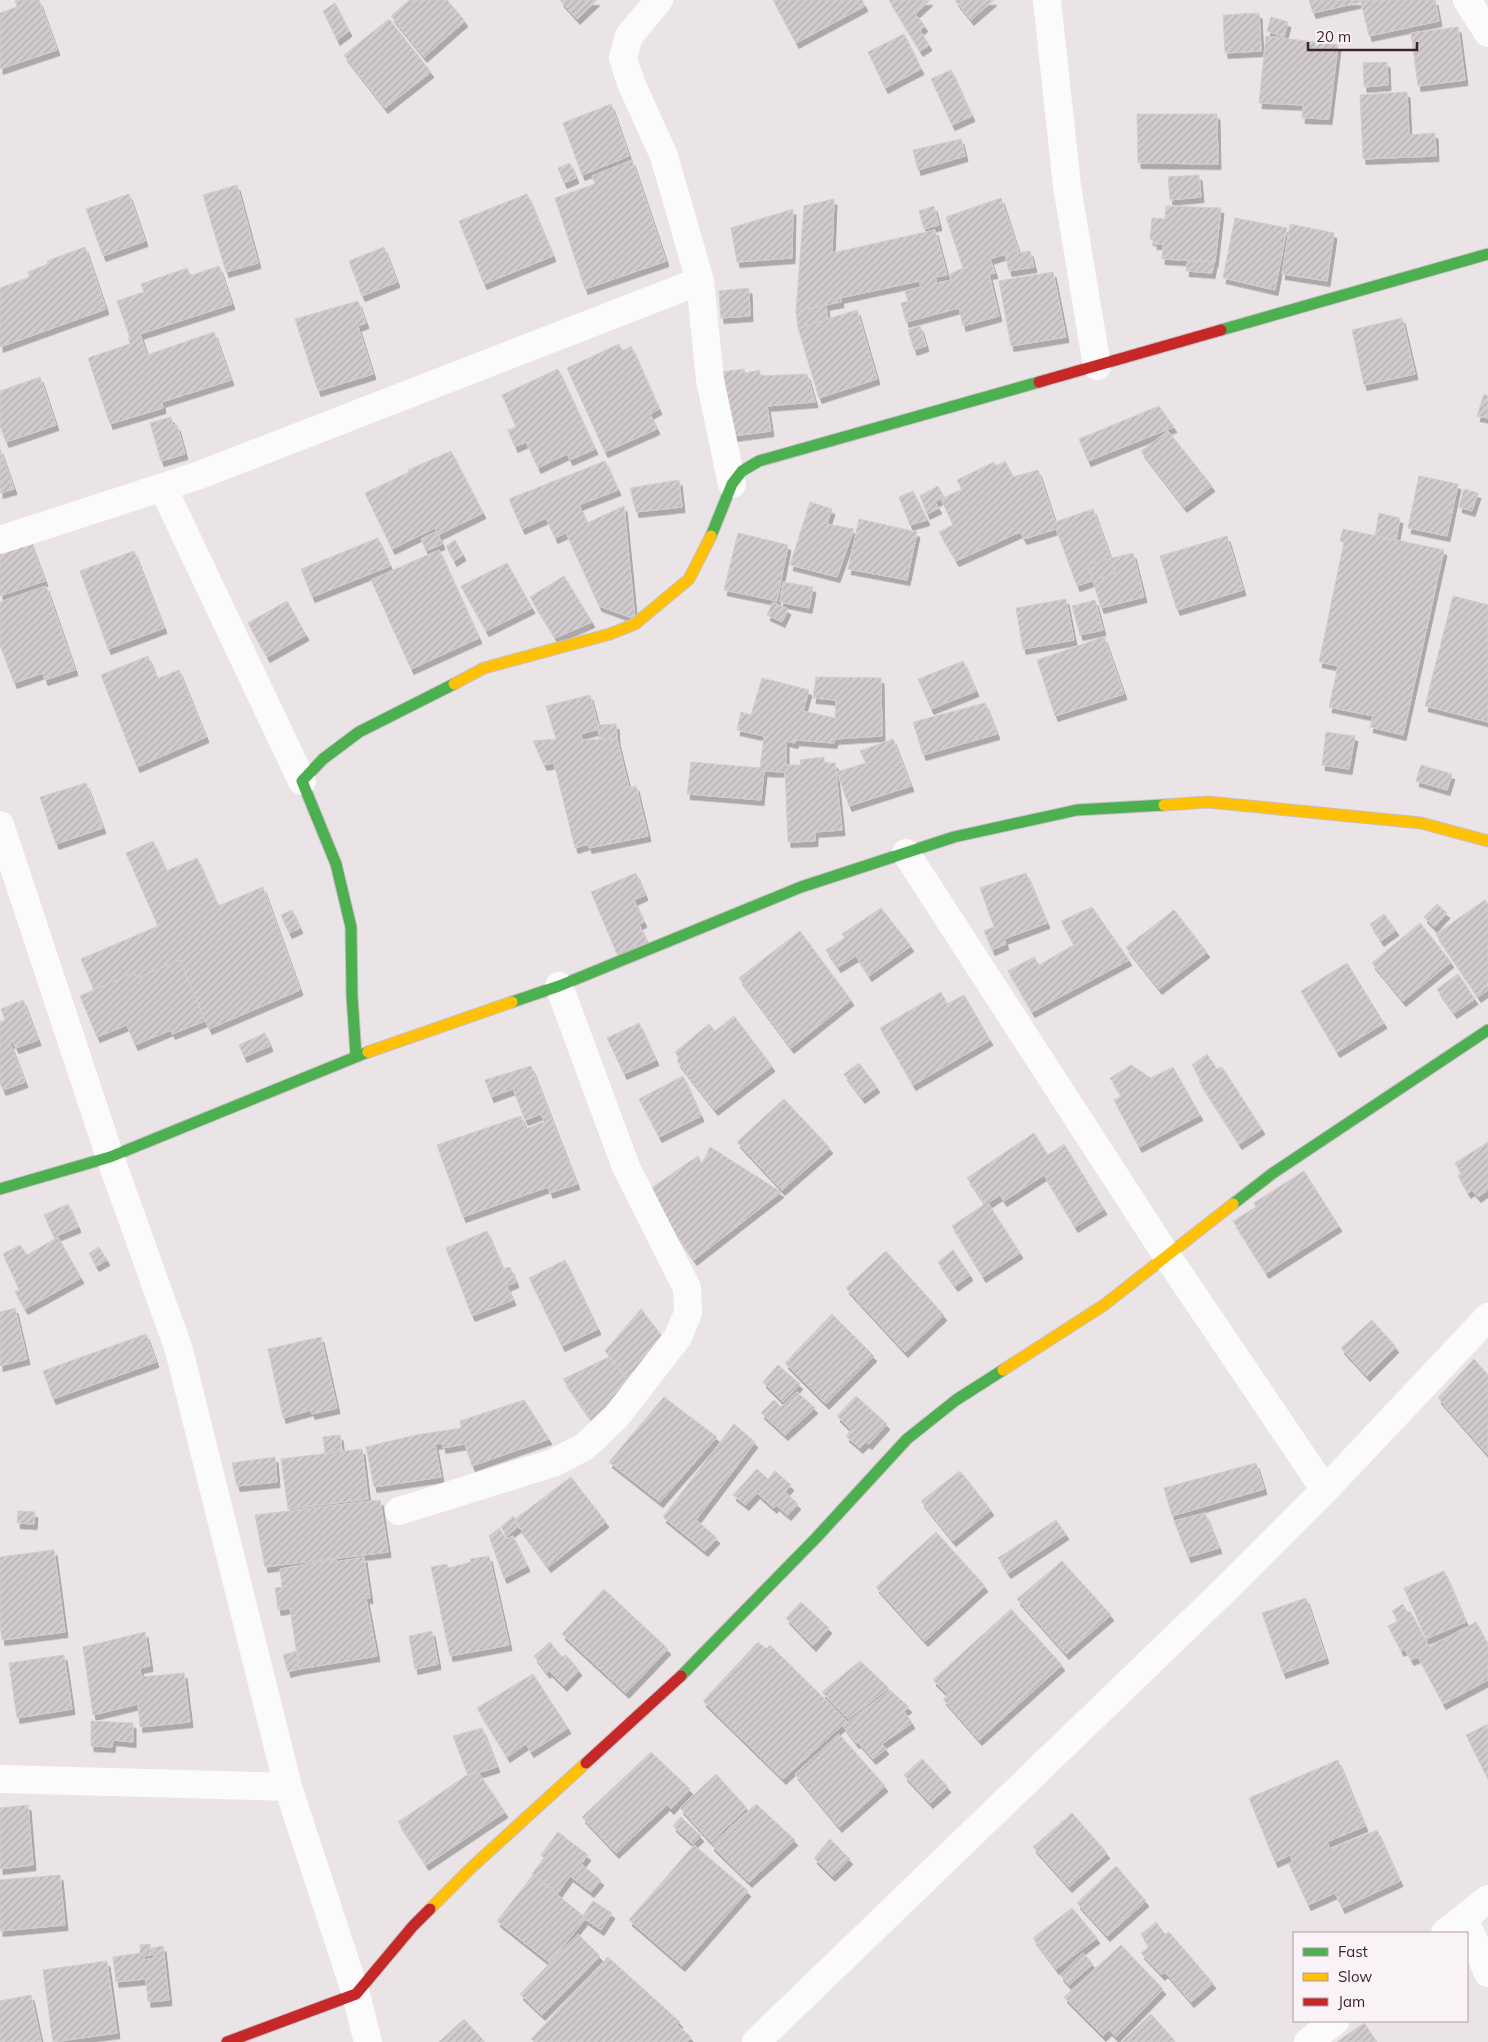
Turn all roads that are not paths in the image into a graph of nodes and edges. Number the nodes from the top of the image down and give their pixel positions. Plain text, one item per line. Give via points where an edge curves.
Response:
1 (659, 0) edge
2 (1047, 0) edge
3 (1467, 0) edge
4 (1488, 32) edge
5 (1488, 254) edge
6 (700, 281) junction
7 (1098, 366) junction
8 (732, 484) junction
9 (163, 488) junction
10 (0, 540) edge
11 (302, 781) junction
12 (0, 825) edge
13 (1488, 841) edge
14 (906, 853) junction
15 (559, 986) junction
16 (1488, 1030) edge
17 (356, 1056) junction
18 (110, 1157) junction
19 (0, 1189) edge
20 (1167, 1256) junction
21 (1488, 1317) edge
22 (1325, 1490) junction
23 (399, 1511) dead end
24 (0, 1779) edge
25 (288, 1787) junction
26 (1488, 1899) edge
27 (1454, 1926) edge
28 (1468, 1945) edge
29 (1488, 1973) edge
30 (356, 1994) junction
31 (1333, 2022) edge
32 (227, 2042) edge
33 (368, 2042) edge
34 (756, 2042) edge
35 (1308, 2042) edge

1 - 6 street via 629,36 624,58 631,83 664,156
2 - 7 street via 1067,186
3 - 4 street
5 - 7 street
6 - 8 street via 710,380
6 - 9 street
7 - 8 street via 759,461 742,471
8 - 11 street via 715,529 688,579 635,624 610,634 484,668 359,732 323,759
9 - 10 street
9 - 11 street
11 - 17 street via 336,864 351,927
12 - 18 street
13 - 14 street via 1421,823 1208,802 1077,810 954,837
14 - 15 street via 801,887
14 - 20 street
15 - 17 street
15 - 23 street via 626,1167 688,1288 688,1313 678,1337 616,1417 584,1447 553,1463
16 - 20 street via 1272,1173
17 - 18 street
18 - 19 street
18 - 25 street via 179,1350
20 - 22 street
20 - 30 street via 1104,1304 956,1400 907,1439 699,1660 472,1867 413,1926
21 - 22 street
22 - 34 street
24 - 25 street
25 - 30 street
26 - 27 street
28 - 29 street
30 - 32 street
30 - 33 street
31 - 35 street

